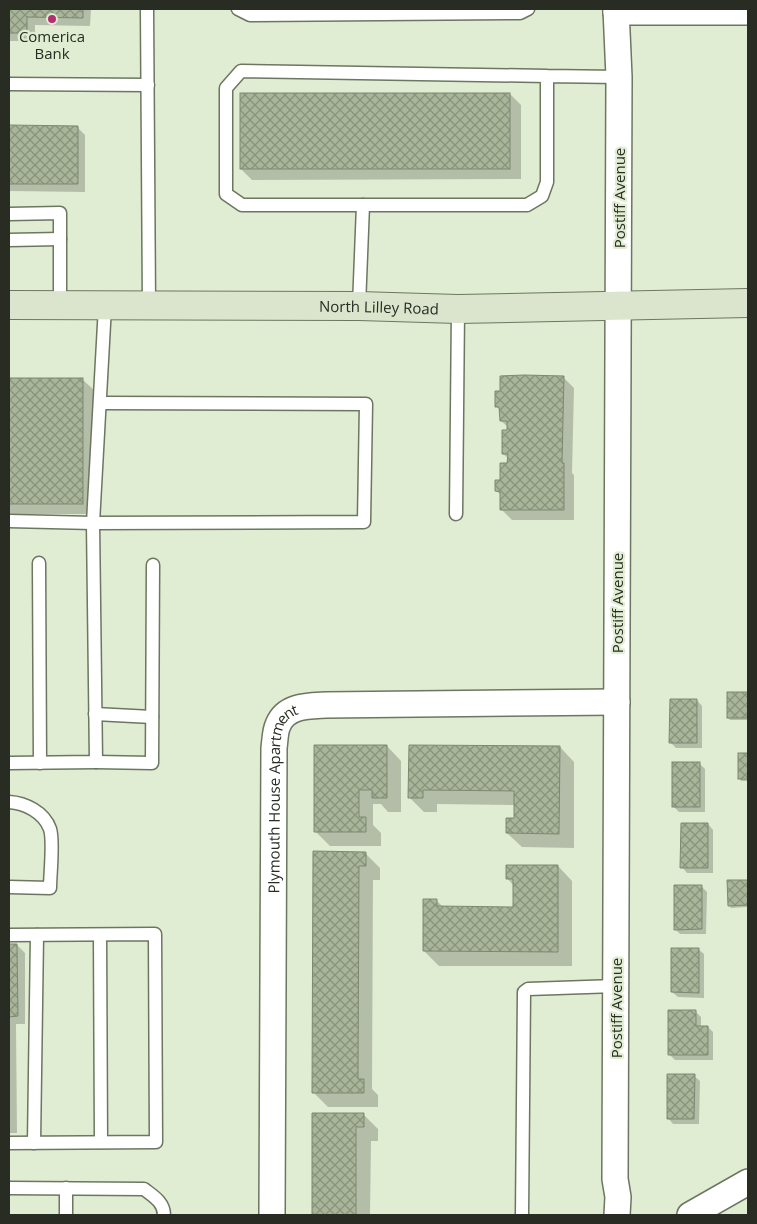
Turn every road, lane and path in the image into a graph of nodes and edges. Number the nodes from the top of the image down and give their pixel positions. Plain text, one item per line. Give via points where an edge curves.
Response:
1 (147, 9) edge
2 (238, 9) edge
3 (528, 9) edge
4 (616, 11) edge
5 (748, 12) edge
6 (546, 76) junction
7 (619, 77) junction
8 (9, 84) edge
9 (148, 86) junction
10 (362, 205) junction
11 (9, 214) edge
12 (60, 239) junction
13 (9, 240) edge
14 (748, 303) edge
15 (619, 305) junction
16 (9, 306) edge
17 (60, 306) junction
18 (106, 306) junction
19 (148, 306) junction
20 (359, 306) junction
21 (458, 309) junction
22 (100, 403) junction
23 (456, 514) dead end
24 (9, 521) edge
25 (93, 523) junction
26 (39, 563) dead end
27 (153, 565) dead end
28 (617, 702) junction
29 (95, 714) junction
30 (152, 717) junction
31 (96, 762) junction
32 (9, 763) edge
33 (40, 763) junction
34 (9, 802) edge
35 (9, 887) edge
36 (9, 935) edge
37 (37, 935) junction
38 (100, 935) junction
39 (616, 986) junction
40 (101, 1142) junction
41 (9, 1143) edge
42 (34, 1143) junction
43 (748, 1182) edge
44 (9, 1188) edge
45 (66, 1188) junction
46 (622, 1209) edge
47 (66, 1215) edge
48 (164, 1215) edge
49 (272, 1215) edge
50 (522, 1215) edge
51 (690, 1215) edge

1 - 9 lane
2 - 3 lane via 250,15 520,13
4 - 5 street
4 - 7 street, Postiff Avenue
6 - 7 lane
6 - 10 lane via 547,182 542,196 527,205
6 - 10 lane via 241,71 226,88 226,194 242,205
7 - 15 street, Postiff Avenue
8 - 9 lane
9 - 19 lane
10 - 20 lane
11 - 12 lane via 60,213
12 - 13 lane
12 - 17 lane
14 - 15 street, North Lilley Road
15 - 21 street, North Lilley Road
15 - 28 street, Postiff Avenue
16 - 17 street, North Lilley Road
17 - 18 street, North Lilley Road
18 - 19 street, North Lilley Road
18 - 22 lane
19 - 20 street, North Lilley Road
20 - 21 street, North Lilley Road
21 - 23 lane
22 - 25 lane
22 - 25 lane via 366,404 364,522
24 - 25 lane
25 - 29 lane
26 - 33 lane
27 - 30 lane
28 - 39 street, Postiff Avenue
28 - 49 street, Plymouth House Apartment via 309,706 286,713 278,725 274,748
29 - 30 lane
29 - 31 lane
30 - 31 lane via 152,763
31 - 33 lane
32 - 33 lane
34 - 35 lane via 27,806 40,814 50,828 51,851 50,888
36 - 37 lane
37 - 38 lane
37 - 42 lane
38 - 40 lane
38 - 40 lane via 154,934 156,1142
39 - 46 street, Postiff Avenue via 615,1179
39 - 50 lane via 528,989 524,992
40 - 42 lane
41 - 42 lane
43 - 51 street
44 - 45 lane
45 - 47 lane
45 - 48 lane via 144,1189 157,1198

